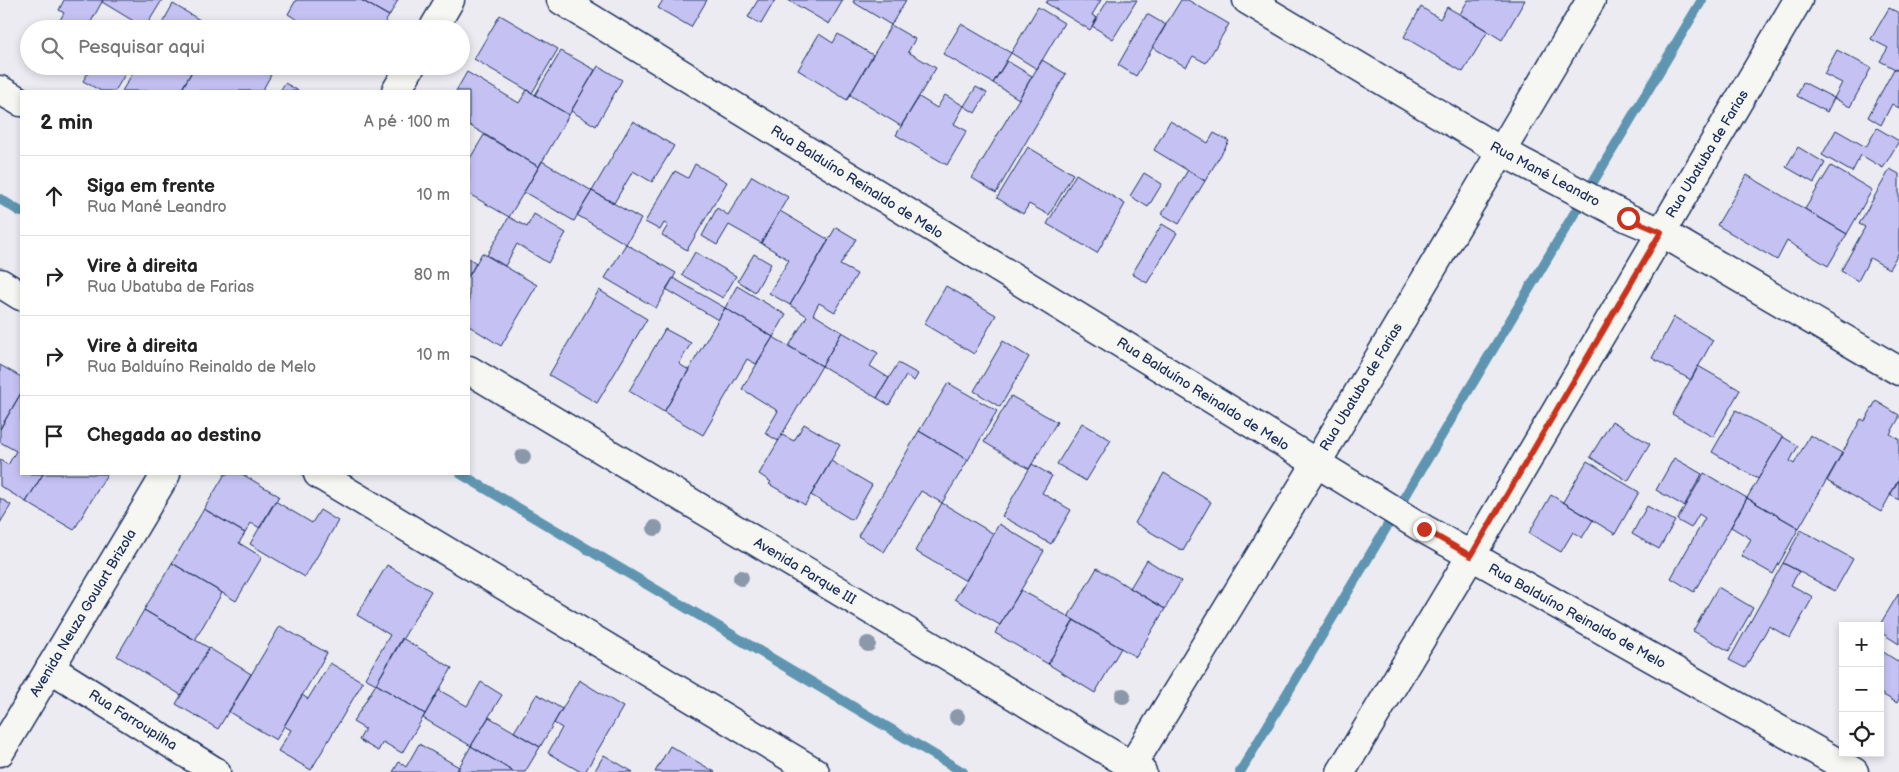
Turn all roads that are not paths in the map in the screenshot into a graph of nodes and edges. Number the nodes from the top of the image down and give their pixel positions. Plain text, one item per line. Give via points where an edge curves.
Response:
1 (450, 0) edge
2 (561, 0) edge
3 (1247, 0) edge
4 (1591, 0) edge
5 (1798, 0) edge
6 (438, 20) edge
7 (406, 75) edge
8 (0, 90) edge
9 (397, 90) edge
10 (20, 101) edge
11 (1501, 151) junction
12 (1661, 232) junction
13 (0, 283) edge
14 (20, 295) edge
15 (470, 371) edge
16 (1899, 371) edge
17 (1316, 464) junction
18 (165, 475) edge
19 (320, 475) edge
20 (1471, 556) junction
21 (50, 668) junction
22 (0, 752) edge
23 (1134, 770) edge
24 (216, 772) edge
25 (815, 772) edge
26 (1341, 772) edge
27 (1854, 772) edge

1 - 6 street
2 - 17 street, Rua Balduíno Reinaldo de Melo
3 - 11 street, Rua Mané Leandro
4 - 11 street, Rua Ubatuba de Farias
5 - 12 street, Rua Ubatuba de Farias
7 - 9 street
8 - 10 street
11 - 12 street, Rua Mané Leandro
11 - 17 street, Rua Ubatuba de Farias
12 - 16 street, Rua Mané Leandro
12 - 20 street, Rua Ubatuba de Farias
13 - 14 street
15 - 23 street, Avenida Parque III
17 - 20 street, Rua Balduíno Reinaldo de Melo
17 - 23 street, Rua Ubatuba de Farias
18 - 21 street, Avenida Neuza Goulart Brizola
19 - 25 street
20 - 26 street, Rua Ubatuba de Farias
20 - 27 street, Rua Balduíno Reinaldo de Melo
21 - 22 street, Avenida Neuza Goulart Brizola
21 - 24 street, Rua Farroupilha

